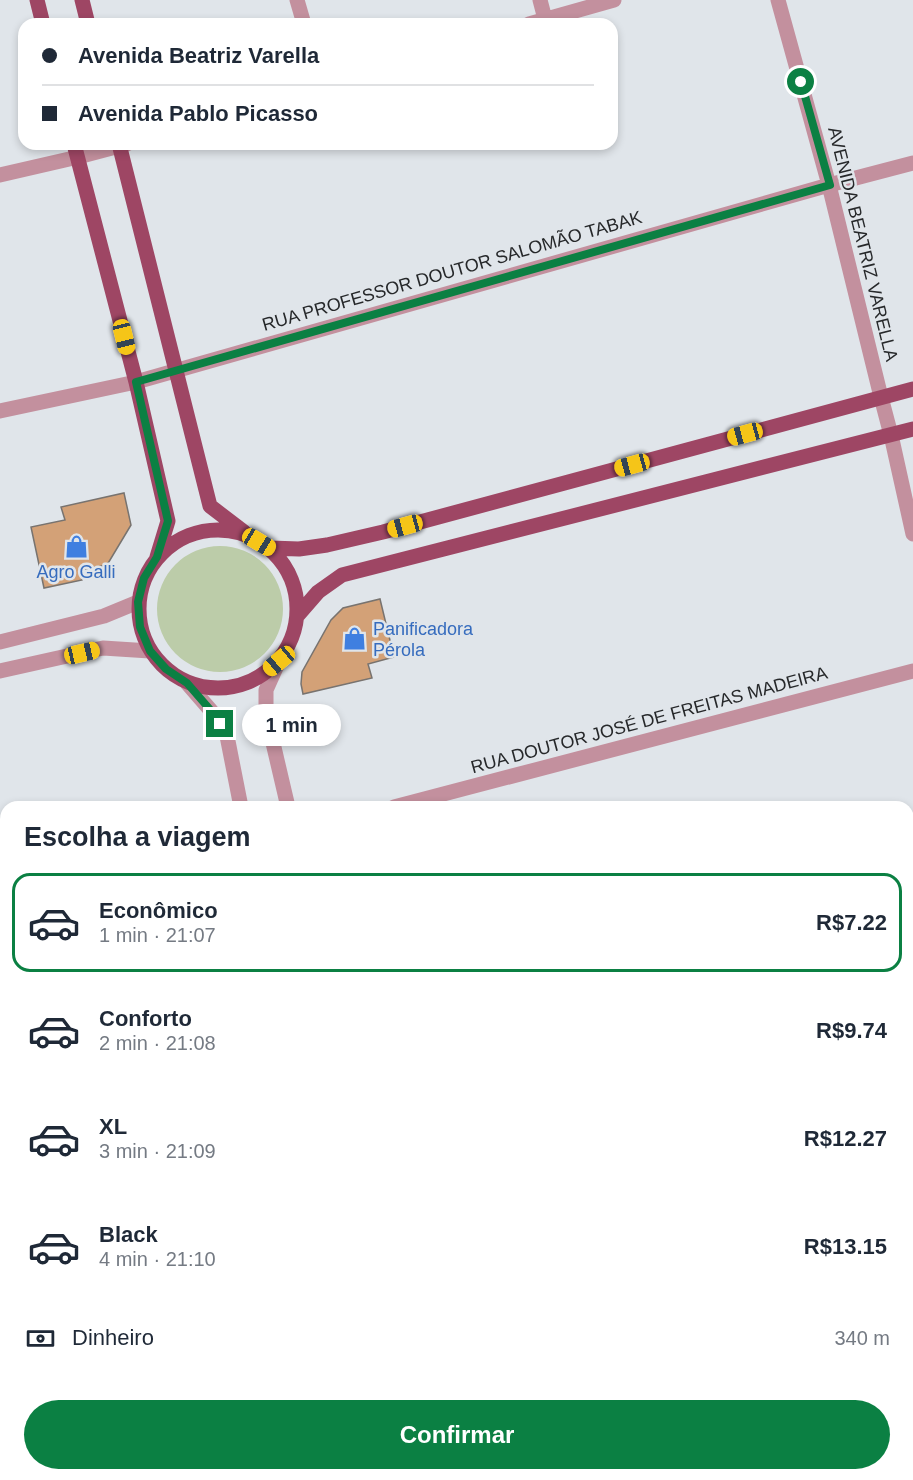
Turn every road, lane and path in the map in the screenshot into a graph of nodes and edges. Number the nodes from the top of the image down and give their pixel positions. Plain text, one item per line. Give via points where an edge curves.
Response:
1 (37, 0) edge
2 (82, 0) edge
3 (297, 0) edge
4 (540, 0) edge
5 (614, 0) edge
6 (778, 0) edge
7 (42, 18) edge
8 (86, 18) edge
9 (302, 18) edge
10 (545, 18) edge
11 (549, 18) edge
12 (123, 150) edge
13 (76, 151) edge
14 (913, 163) edge
15 (0, 175) edge
16 (830, 185) junction
17 (176, 370) junction
18 (136, 382) junction
19 (913, 389) edge
20 (881, 397) junction
21 (0, 411) edge
22 (913, 429) edge
23 (891, 435) junction
24 (913, 534) edge
25 (249, 535) junction
26 (270, 548) junction
27 (157, 557) junction
28 (138, 602) junction
29 (298, 615) junction
30 (0, 642) edge
31 (150, 651) junction
32 (279, 661) junction
33 (0, 671) edge
34 (913, 671) edge
35 (187, 683) junction
36 (240, 801) edge
37 (287, 801) edge
38 (417, 801) edge

1 - 7 main road
2 - 8 main road
3 - 9 street
4 - 10 street
5 - 11 street
6 - 16 street, AVENIDA BEATRIZ VARELLA
12 - 17 main road
13 - 15 street
13 - 18 main road
14 - 16 street, RUA PROFESSOR DOUTOR SALOMÃO TABAK
16 - 17 street, RUA PROFESSOR DOUTOR SALOMÃO TABAK
16 - 20 street, AVENIDA BEATRIZ VARELLA
17 - 18 street, RUA PROFESSOR DOUTOR SALOMÃO TABAK
17 - 25 main road via 210,506
18 - 21 street, RUA PROFESSOR DOUTOR SALOMÃO TABAK
18 - 27 main road via 168,521
19 - 20 main road
20 - 23 street, AVENIDA BEATRIZ VARELLA
20 - 26 main road via 383,532 299,549
22 - 23 main road
23 - 24 street, AVENIDA BEATRIZ VARELLA
23 - 29 main road via 342,574 318,592
25 - 26 main road
25 - 27 main road via 224,529 199,531 176,541
26 - 29 main road via 282,558 296,590
27 - 28 main road via 144,578
28 - 30 street via 96,618
28 - 31 main road via 140,627
29 - 32 main road via 292,639
31 - 33 street via 103,648
31 - 35 main road via 166,669
32 - 35 main road via 260,677 237,686 210,689
32 - 37 street via 266,690 266,713
34 - 38 street, RUA DOUTOR JOSÉ DE FREITAS MADEIRA
35 - 36 street via 227,736

